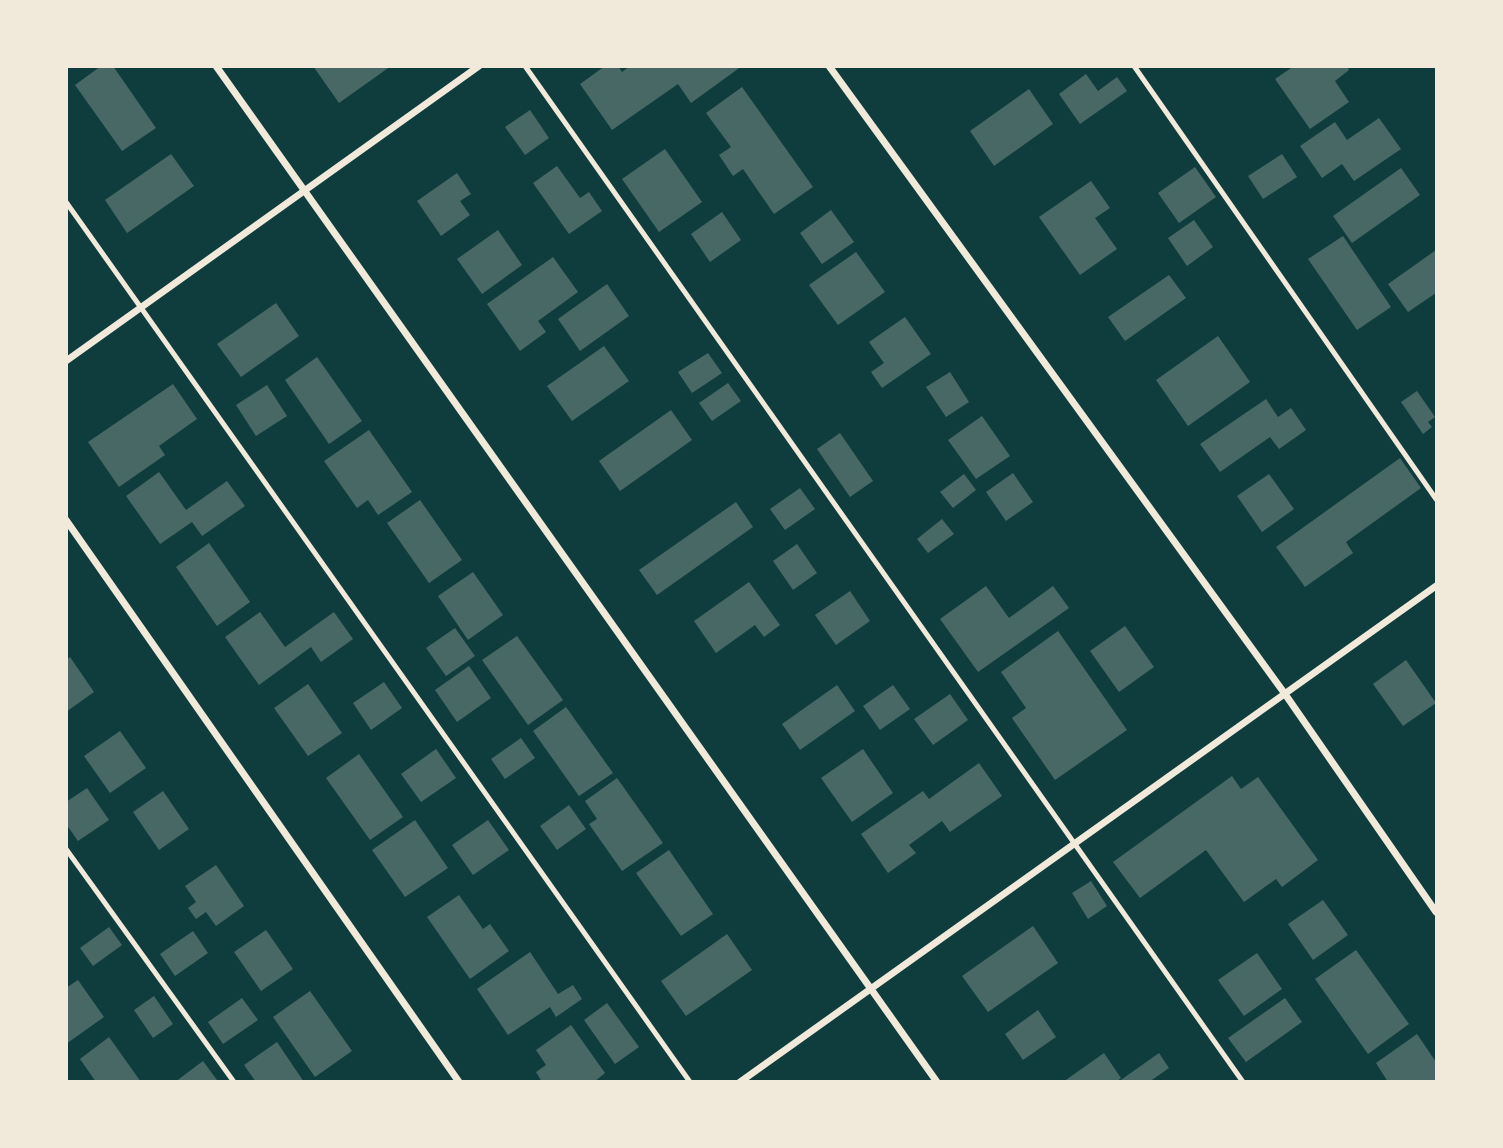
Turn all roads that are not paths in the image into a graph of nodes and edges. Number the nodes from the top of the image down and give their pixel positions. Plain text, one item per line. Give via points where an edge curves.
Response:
1 (216, 66) edge
2 (479, 66) edge
3 (525, 66) edge
4 (829, 66) edge
5 (1134, 66) edge
6 (305, 190) junction
7 (66, 202) edge
8 (141, 306) junction
9 (66, 361) edge
10 (1437, 499) edge
11 (66, 520) edge
12 (1437, 586) edge
13 (1285, 694) junction
14 (1073, 844) junction
15 (66, 849) edge
16 (1437, 912) edge
17 (870, 989) junction
18 (234, 1082) edge
19 (459, 1082) edge
20 (690, 1082) edge
21 (740, 1082) edge
22 (937, 1082) edge
23 (1243, 1082) edge

1 - 6 street
2 - 6 street
3 - 14 lane
4 - 13 street
5 - 10 lane
6 - 8 street
6 - 17 street
7 - 8 lane
8 - 9 street
8 - 20 lane
11 - 19 street
12 - 13 street
13 - 14 street
13 - 16 street
14 - 17 street
14 - 23 lane
15 - 18 lane
17 - 21 street
17 - 22 street

